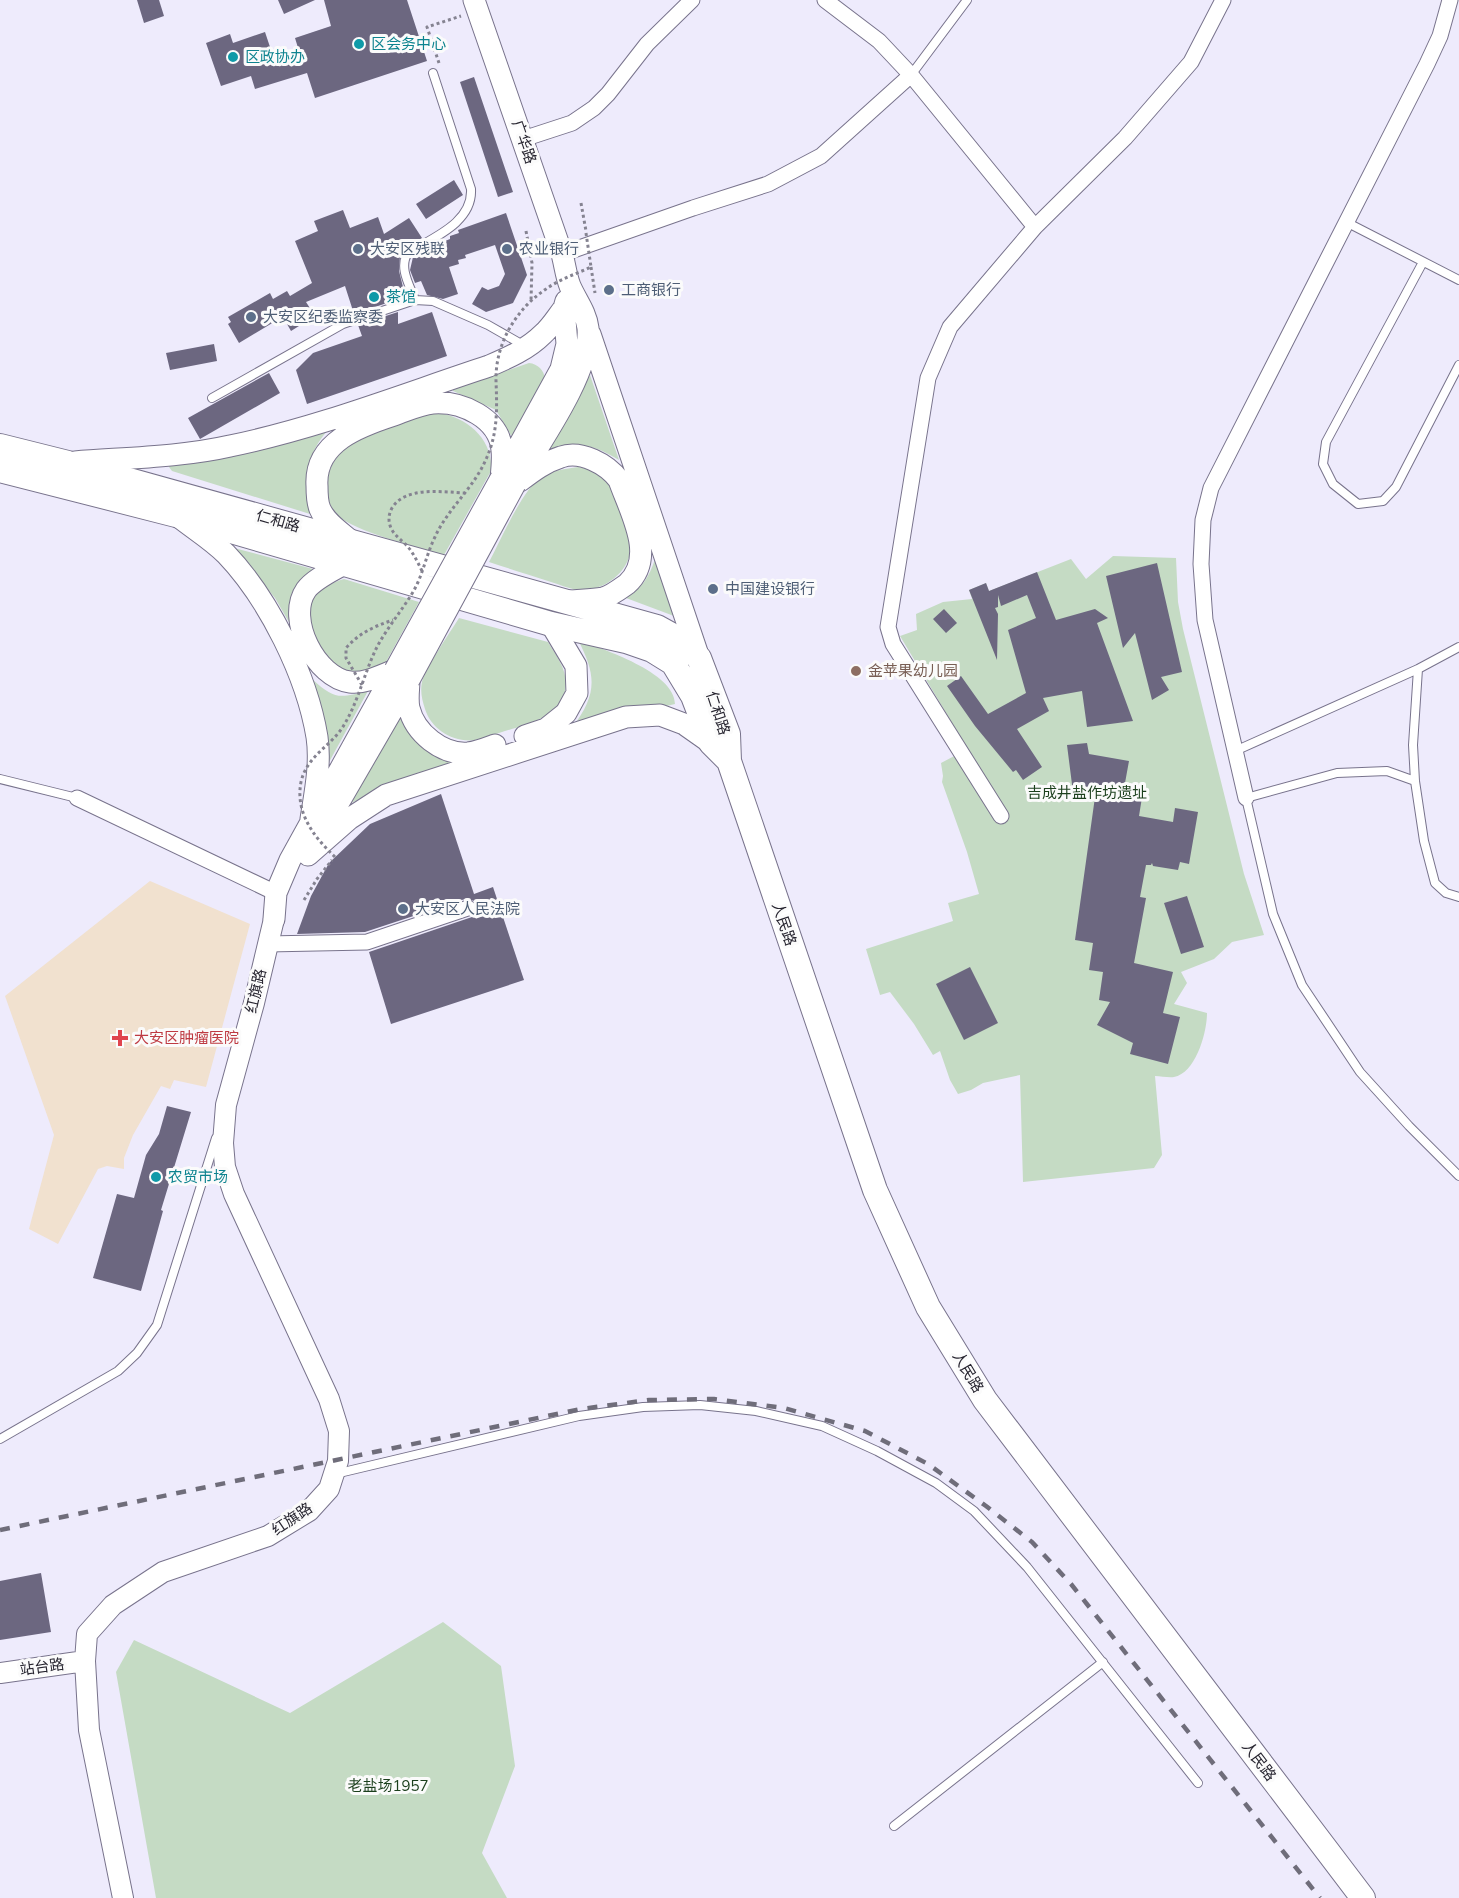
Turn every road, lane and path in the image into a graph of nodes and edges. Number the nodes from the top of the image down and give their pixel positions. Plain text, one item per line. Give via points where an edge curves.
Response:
1 (692, 0) edge
2 (825, 0) edge
3 (967, 0) edge
4 (1223, 0) edge
5 (1450, 0) edge
6 (476, 5) edge
7 (433, 73) joint
8 (911, 75) junction
9 (523, 139) junction
10 (581, 203) dead end
11 (1346, 222) junction
12 (1035, 227) junction
13 (526, 231) dead end
14 (562, 254) junction
15 (1423, 262) junction
16 (591, 267) junction
17 (1459, 280) edge
18 (570, 286) junction
19 (415, 300) junction
20 (531, 301) junction
21 (597, 301) dead end
22 (564, 308) junction
23 (588, 328) junction
24 (527, 347) junction
25 (1459, 366) edge
26 (212, 398) dead end
27 (0, 446) edge
28 (68, 463) junction
29 (0, 470) edge
30 (508, 481) junction
31 (465, 493) junction
32 (176, 514) junction
33 (352, 542) junction
34 (344, 564) junction
35 (422, 571) junction
36 (562, 602) junction
37 (394, 619) junction
38 (551, 624) junction
39 (1459, 647) edge
40 (699, 658) junction
41 (1418, 669) junction
42 (402, 674) junction
43 (362, 685) junction
44 (711, 743) junction
45 (1235, 750) junction
46 (729, 761) junction
47 (0, 779) edge
48 (1415, 781) junction
49 (77, 798) joint
50 (1246, 798) junction
51 (1002, 816) dead end
52 (311, 819) junction
53 (308, 855) junction
54 (276, 893) junction
55 (1459, 897) edge
56 (304, 900) dead end
57 (468, 908) dead end
58 (274, 919) junction
59 (267, 944) junction
60 (226, 1105) junction
61 (1459, 1176) edge
62 (0, 1439) edge
63 (333, 1474) junction
64 (85, 1661) junction
65 (1103, 1662) junction
66 (0, 1673) edge
67 (1198, 1783) dead end
68 (894, 1826) dead end
69 (123, 1898) edge
70 (1363, 1898) edge

1 - 9 street via 647,44 594,108 572,123
2 - 8 street via 879,41
3 - 8 lane
4 - 12 street via 1191,62 1125,138
5 - 11 street via 1427,64
6 - 7 path via 427,27 442,71
6 - 9 main road, 广华路
7 - 19 lane via 472,197 465,214 454,224 405,257 405,274
8 - 12 street
8 - 14 street via 821,156 768,184
9 - 14 main road, 广华路
10 - 16 path, bridge
11 - 15 lane
11 - 45 street via 1211,488 1203,520 1205,620
12 - 51 street via 950,327 928,378 888,627 893,644
13 - 20 path via 532,263
14 - 18 main road, 广华路
15 - 17 lane
15 - 25 lane via 1326,442 1323,464 1333,484 1358,504 1383,501 1396,487
16 - 20 path, bridge via 557,282
16 - 21 path
18 - 22 main road
18 - 23 main road, 广华路
19 - 24 lane via 433,301
19 - 26 lane via 342,324
20 - 31 path, bridge via 514,321 502,345 492,444
22 - 24 main road
22 - 30 main road via 567,344 561,369
23 - 30 main road via 578,375 555,418
23 - 40 main road, 广华路
24 - 28 main road via 489,366 287,433 228,447
27 - 28 main road, 仁和路
28 - 33 main road, 仁和路
29 - 32 main road, 仁和路
30 - 33 main road via 497,436 478,414 465,407 450,402 430,403 372,422 334,443 325,454 316,480 320,508 327,520
30 - 36 main road via 564,456 598,462 619,480 641,544 642,558 634,577 604,598
30 - 42 main road, bridge
31 - 35 path, bridge via 434,538
31 - 35 path, bridge via 420,492 394,504 389,513 392,531 409,548
32 - 34 main road, 仁和路
32 - 52 main road via 225,554 260,596 282,634 317,738
33 - 36 main road, 仁和路
34 - 38 main road, 仁和路
34 - 42 main road via 306,589 298,617 302,633 322,667 335,677 351,682
35 - 37 path, bridge
36 - 40 main road, 仁和路 via 657,627 677,638
37 - 43 path, bridge
37 - 43 path, bridge via 364,632 346,648 346,658
38 - 42 main road via 576,666 577,693 566,713 546,729 469,753 447,751 428,739 414,720
38 - 44 main road, 仁和路 via 626,640 673,663 693,696
39 - 41 lane
40 - 46 main road, 仁和路 via 728,734
41 - 45 lane
41 - 48 lane
42 - 52 main road
42 - 53 main road
43 - 56 path, bridge via 346,723 305,769 301,784 305,821 335,857
44 - 46 main road, 仁和路
44 - 53 main road via 684,724 660,715 626,717 386,795 349,819
45 - 50 street
46 - 70 main road, 人民路 via 875,1190 928,1307 985,1400
47 - 49 lane
48 - 50 lane via 1387,771 1337,773
48 - 55 lane via 1435,883 1446,893
49 - 54 street
50 - 61 lane via 1273,914 1302,985 1360,1072
52 - 54 main road
53 - 58 main road
54 - 58 main road
57 - 59 street via 367,942
58 - 59 street, 红旗路
59 - 60 street, 红旗路
60 - 62 lane via 157,1325 118,1371
60 - 63 street, 红旗路 via 225,1167 329,1399 339,1431 338,1461
63 - 64 street, 红旗路 via 328,1489 309,1511 268,1536 163,1572 113,1605 87,1634
63 - 65 lane via 579,1416 643,1407 700,1405 756,1411 822,1426 936,1483 974,1511 1027,1567
64 - 66 street, 站台路
64 - 69 street, 红旗路 via 88,1730
65 - 67 lane
65 - 68 lane

